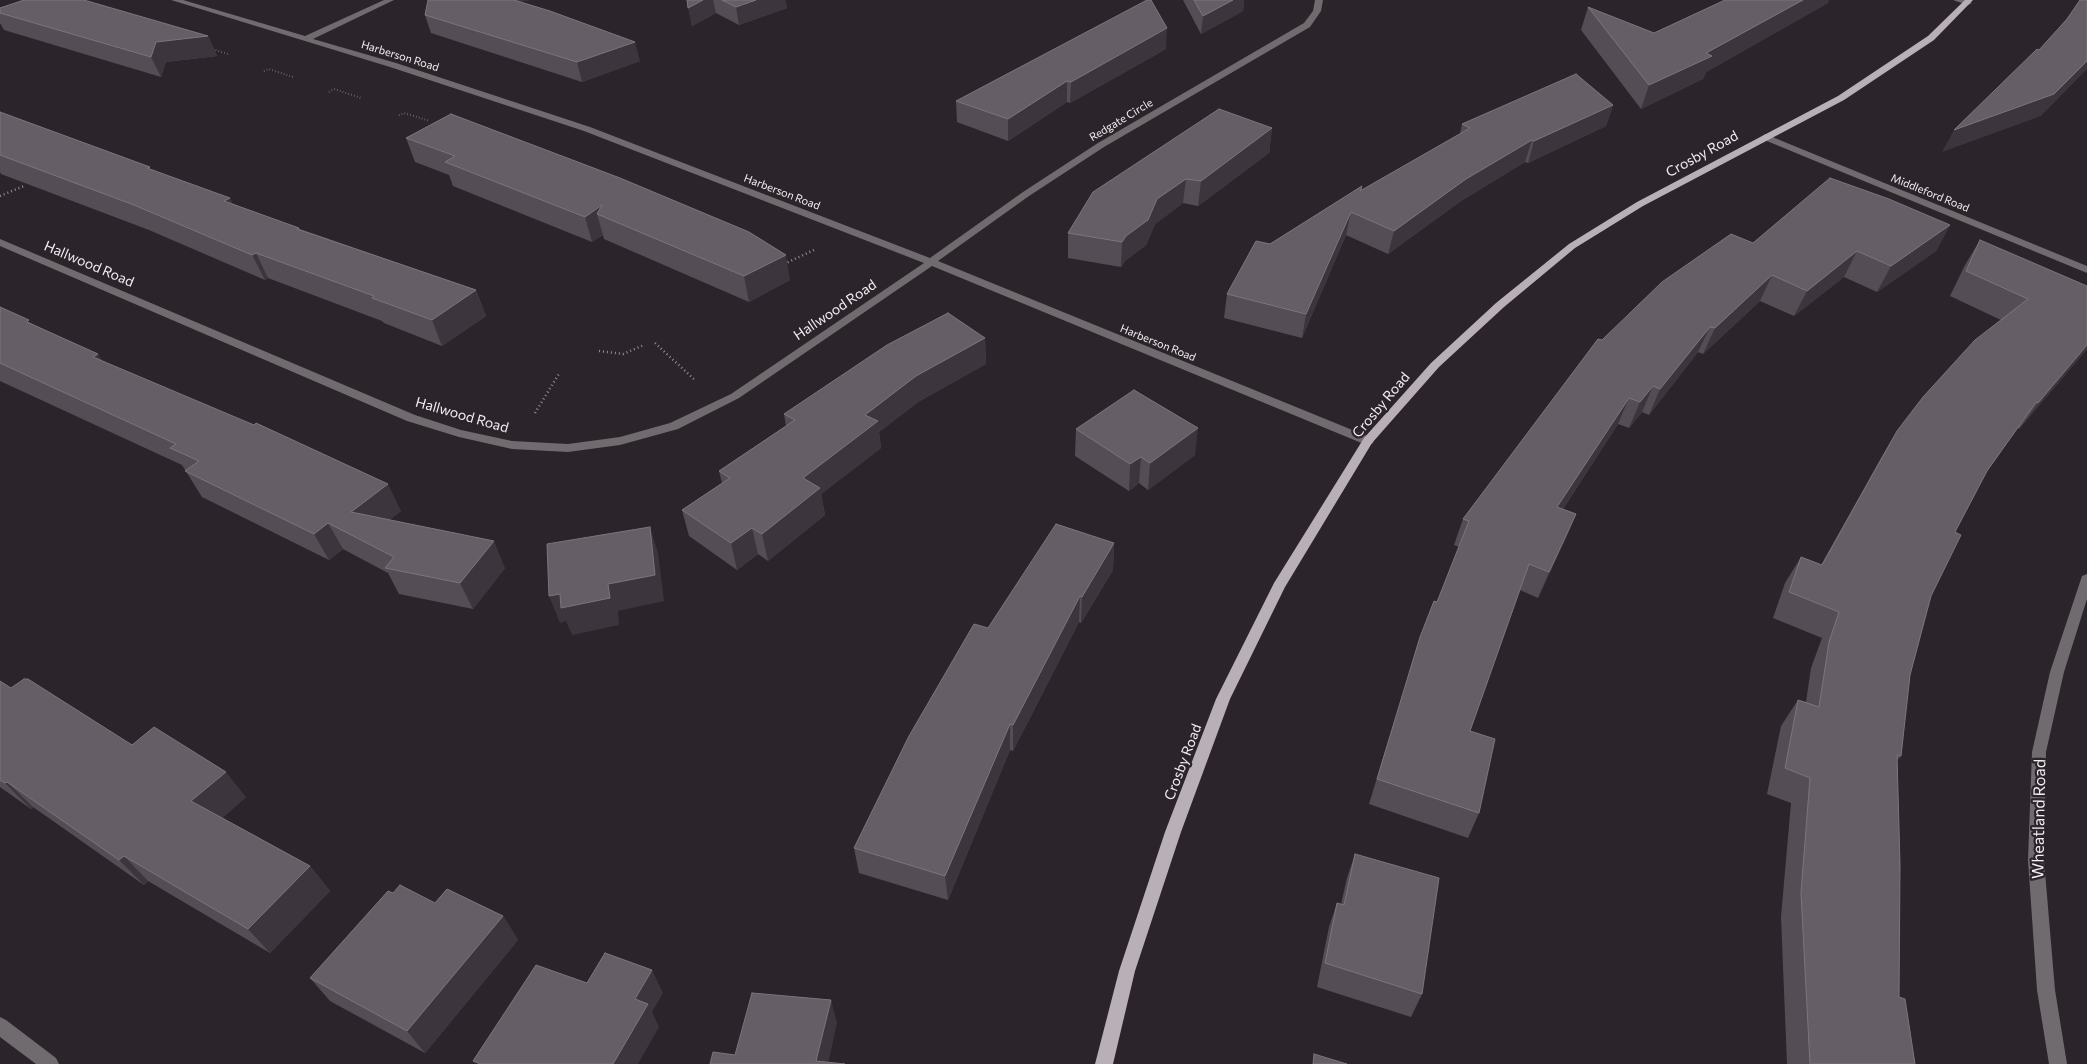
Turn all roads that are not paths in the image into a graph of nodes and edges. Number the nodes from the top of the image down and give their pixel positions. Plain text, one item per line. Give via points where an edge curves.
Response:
1 (175, 0) edge
2 (390, 0) edge
3 (1319, 0) edge
4 (1965, 1) edge
5 (306, 39) junction
6 (1765, 137) junction
7 (0, 242) edge
8 (931, 262) junction
9 (2087, 270) edge
10 (1368, 441) junction
11 (2087, 579) edge
12 (0, 1026) edge
13 (50, 1064) edge
14 (1104, 1064) edge
15 (2058, 1064) edge

1 - 5 street, Harberson Road
2 - 5 street
3 - 8 street, Redgate Circle via 1317,11 1307,25 1101,145
4 - 6 main road, Crosby Road via 1931,38 1891,66 1841,98
5 - 8 street, Harberson Road via 587,129
6 - 9 street, Middleford Road
6 - 10 main road, Crosby Road via 1640,204 1572,246 1500,305 1435,365
7 - 8 street, Hallwood Road via 411,418 512,445 568,448 620,441 674,426 720,403 743,391
8 - 10 street, Harberson Road
10 - 14 main road, Crosby Road via 1278,586 1223,699 1173,832 1128,971
11 - 15 street, Wheatland Road via 2057,672 2040,752 2036,860 2046,990
12 - 13 street

